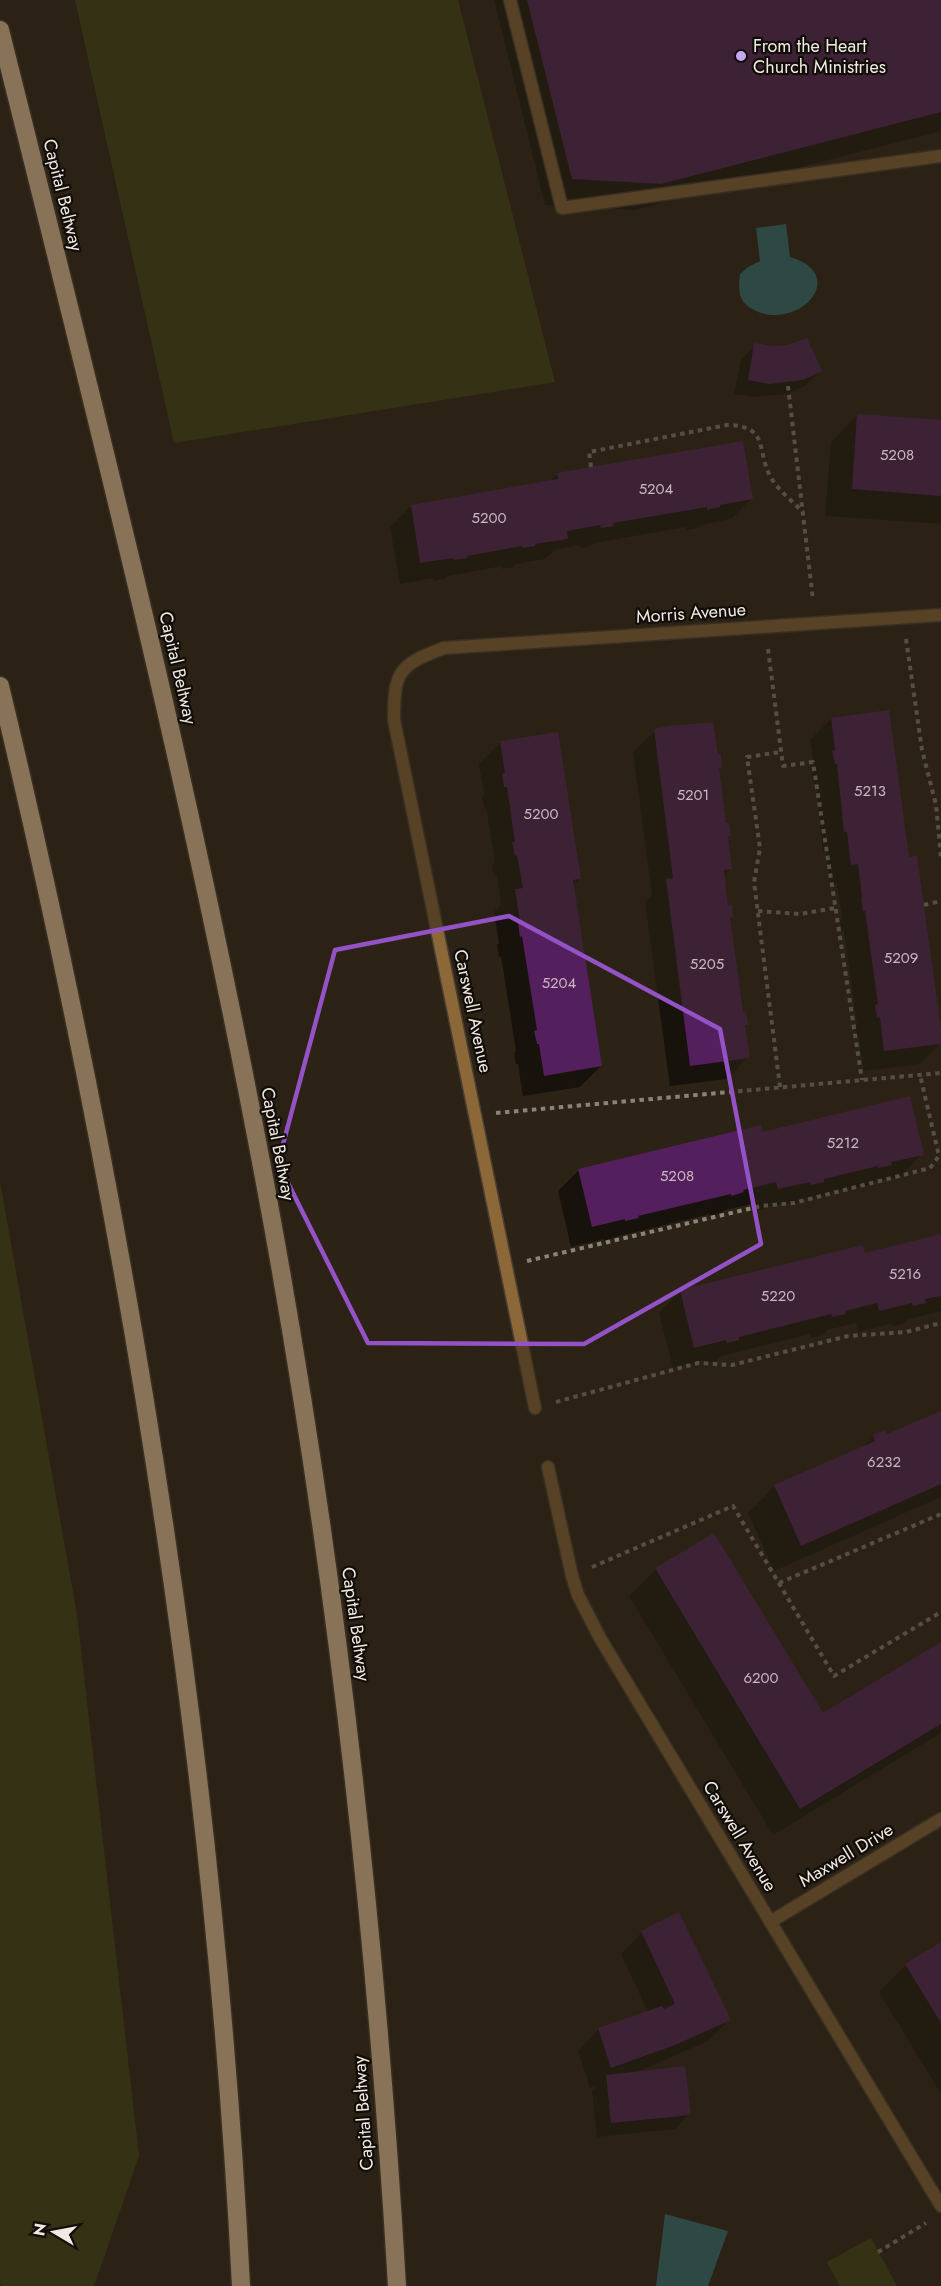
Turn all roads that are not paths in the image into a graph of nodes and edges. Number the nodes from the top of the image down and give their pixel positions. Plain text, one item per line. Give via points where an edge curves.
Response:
1 (510, 0) edge
2 (0, 30) edge
3 (941, 156) edge
4 (941, 615) edge
5 (444, 648) joint
6 (0, 686) edge
7 (535, 1408) road end
8 (548, 1467) dead end
9 (941, 1819) edge
10 (770, 1922) junction
11 (941, 2206) edge
12 (242, 2286) edge
13 (397, 2286) edge

1 - 3 street via 562,208
2 - 13 highway, Capital Beltway via 164,698 221,957 272,1223 345,1694 372,1955
4 - 5 street, Morris Avenue
5 - 7 street, Carswell Avenue via 414,659 401,671 394,689 394,720
6 - 12 highway via 120,1245 157,1475 190,1709 220,1971
8 - 10 street, Carswell Avenue via 578,1595
9 - 10 street, Maxwell Drive
10 - 11 street, Carswell Avenue

